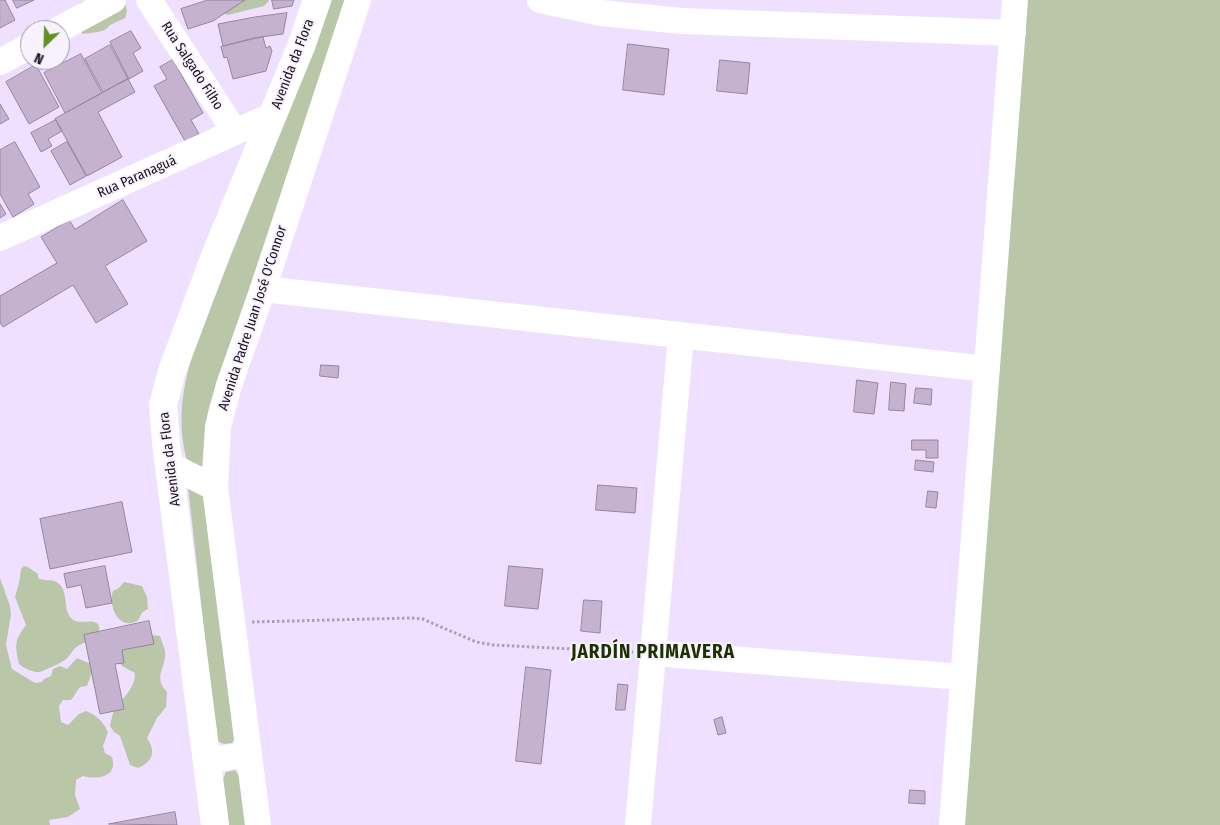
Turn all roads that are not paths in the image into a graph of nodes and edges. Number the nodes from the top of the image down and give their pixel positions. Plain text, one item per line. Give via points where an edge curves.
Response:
1 (114, 0) edge
2 (149, 0) edge
3 (317, 0) edge
4 (358, 0) edge
5 (540, 0) edge
6 (1016, 0) edge
7 (70, 24) edge
8 (1013, 33) junction
9 (20, 51) edge
10 (0, 62) edge
11 (273, 115) junction
12 (235, 132) junction
13 (0, 238) edge
14 (263, 289) junction
15 (680, 335) junction
16 (987, 369) junction
17 (170, 465) junction
18 (215, 488) junction
19 (653, 653) junction
20 (963, 677) junction
21 (249, 754) junction
22 (207, 761) junction
23 (215, 825) edge
24 (258, 825) edge
25 (638, 825) edge
26 (952, 825) edge

1 - 7 street
2 - 12 street, Rua Salgado Filho
3 - 11 main road, Avenida da Flora
4 - 14 street, Avenida Padre Juan José O'Connor
5 - 8 street via 601,13 682,21
6 - 8 street
8 - 16 street
9 - 10 street
11 - 12 street, Rua Paranaguá
11 - 17 main road, Avenida da Flora via 172,371 163,405
12 - 13 street, Rua Paranaguá
14 - 15 street
14 - 18 street, Avenida Padre Juan José O'Connor via 226,393 218,427
15 - 16 street
15 - 19 street
16 - 20 street
17 - 18 street
17 - 22 main road, Avenida da Flora
18 - 21 street, Avenida Padre Juan José O'Connor
19 - 20 street
19 - 25 street
20 - 26 street
21 - 22 street
21 - 24 street, Avenida Padre Juan José O'Connor
22 - 23 main road, Avenida da Flora

